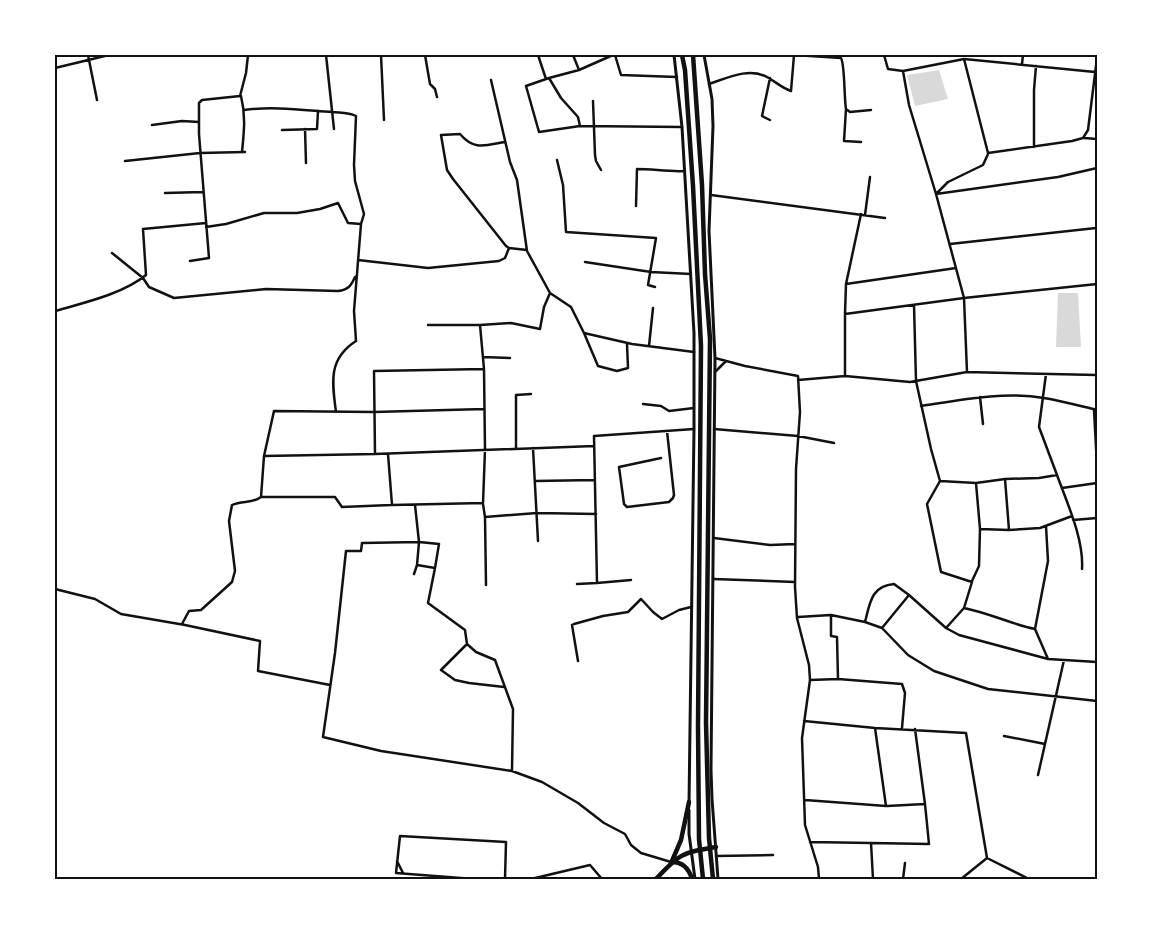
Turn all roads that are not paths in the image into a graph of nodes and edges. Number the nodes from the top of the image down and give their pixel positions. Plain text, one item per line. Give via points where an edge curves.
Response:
1 (88, 55) edge
2 (109, 55) edge
3 (248, 55) edge
4 (326, 55) edge
5 (381, 55) edge
6 (425, 55) edge
7 (538, 55) edge
8 (573, 55) edge
9 (614, 55) edge
10 (674, 55) edge
11 (682, 55) edge
12 (693, 55) edge
13 (704, 55) edge
14 (794, 55) edge
15 (884, 55) edge
16 (1022, 55) edge
17 (1097, 58) edge
18 (964, 59) junction
19 (89, 60) junction
20 (1022, 64) junction
21 (1036, 66) junction
22 (55, 68) edge
23 (579, 70) junction
24 (902, 71) junction
25 (1095, 72) junction
26 (677, 77) junction
27 (547, 78) junction
28 (770, 78) junction
29 (491, 80) dead end
30 (709, 84) junction
31 (240, 96) junction
32 (437, 97) dead end
33 (97, 100) dead end
34 (593, 101) dead end
35 (846, 109) junction
36 (244, 110) junction
37 (871, 110) dead end
38 (318, 111) junction
39 (332, 112) junction
40 (384, 120) dead end
41 (770, 120) dead end
42 (199, 122) junction
43 (152, 125) dead end
44 (580, 126) junction
45 (594, 127) junction
46 (682, 128) junction
47 (305, 129) junction
48 (282, 130) dead end
49 (334, 130) dead end
50 (1083, 138) junction
51 (1097, 139) edge
52 (505, 142) junction
53 (861, 142) dead end
54 (1034, 147) junction
55 (200, 153) junction
56 (988, 153) junction
57 (557, 160) dead end
58 (126, 161) dead end
59 (306, 162) dead end
60 (1097, 168) edge
61 (601, 170) dead end
62 (685, 171) junction
63 (870, 177) dead end
64 (1097, 188) edge
65 (203, 192) junction
66 (166, 193) dead end
67 (936, 194) junction
68 (709, 195) junction
69 (636, 206) dead end
70 (861, 214) junction
71 (865, 215) junction
72 (885, 218) dead end
73 (361, 224) junction
74 (206, 225) junction
75 (1096, 228) edge
76 (1097, 239) edge
77 (950, 244) junction
78 (509, 248) junction
79 (527, 250) junction
80 (112, 253) dead end
81 (358, 260) junction
82 (190, 261) dead end
83 (585, 262) dead end
84 (956, 268) junction
85 (651, 272) junction
86 (691, 274) junction
87 (356, 276) junction
88 (143, 278) junction
89 (846, 284) junction
90 (1097, 284) edge
91 (655, 287) dead end
92 (550, 293) junction
93 (964, 298) junction
94 (914, 304) junction
95 (653, 308) dead end
96 (55, 311) edge
97 (845, 314) junction
98 (428, 325) dead end
99 (480, 325) junction
100 (584, 333) junction
101 (627, 343) junction
102 (649, 346) junction
103 (694, 352) junction
104 (482, 357) junction
105 (510, 358) dead end
106 (715, 358) junction
107 (726, 361) junction
108 (484, 369) junction
109 (715, 372) junction
110 (967, 372) junction
111 (1046, 374) junction
112 (1097, 374) edge
113 (845, 376) junction
114 (798, 380) junction
115 (916, 381) junction
116 (531, 394) dead end
117 (980, 396) junction
118 (1043, 397) junction
119 (643, 404) dead end
120 (921, 406) junction
121 (694, 408) junction
122 (484, 409) junction
123 (1096, 410) edge
124 (336, 412) junction
125 (374, 412) junction
126 (984, 424) dead end
127 (714, 429) junction
128 (694, 430) junction
129 (667, 431) junction
130 (798, 436) junction
131 (834, 444) dead end
132 (594, 446) junction
133 (533, 448) junction
134 (516, 449) junction
135 (485, 450) junction
136 (375, 454) junction
137 (388, 454) junction
138 (264, 456) junction
139 (661, 458) dead end
140 (1097, 466) edge
141 (1057, 475) junction
142 (595, 480) junction
143 (1005, 480) junction
144 (535, 481) junction
145 (940, 481) junction
146 (1097, 482) edge
147 (976, 483) junction
148 (1061, 488) junction
149 (261, 497) junction
150 (483, 503) junction
151 (392, 505) junction
152 (415, 505) junction
153 (537, 513) junction
154 (596, 514) junction
155 (485, 517) junction
156 (1073, 518) junction
157 (1097, 518) edge
158 (1046, 526) junction
159 (980, 529) junction
160 (1009, 530) junction
161 (714, 538) junction
162 (538, 541) dead end
163 (419, 542) junction
164 (795, 544) junction
165 (418, 565) junction
166 (434, 568) junction
167 (1082, 569) dead end
168 (414, 574) dead end
169 (713, 579) junction
170 (631, 580) dead end
171 (597, 582) junction
172 (795, 582) junction
173 (972, 582) junction
174 (577, 584) dead end
175 (486, 585) dead end
176 (55, 589) edge
177 (909, 595) junction
178 (691, 608) junction
179 (964, 608) junction
180 (831, 615) junction
181 (797, 618) junction
182 (865, 622) junction
183 (182, 624) junction
184 (882, 628) junction
185 (946, 628) junction
186 (1035, 629) junction
187 (467, 644) junction
188 (1048, 659) junction
189 (1064, 660) junction
190 (578, 661) dead end
191 (1097, 662) edge
192 (838, 679) junction
193 (810, 680) junction
194 (330, 685) junction
195 (504, 687) junction
196 (1056, 697) junction
197 (1097, 701) edge
198 (804, 721) junction
199 (875, 728) junction
200 (902, 728) junction
201 (915, 729) junction
202 (1004, 736) dead end
203 (1045, 744) junction
204 (512, 771) junction
205 (1038, 775) dead end
206 (805, 800) junction
207 (689, 802) junction
208 (925, 804) junction
209 (886, 806) junction
210 (810, 842) junction
211 (871, 843) junction
212 (716, 847) junction
213 (691, 852) junction
214 (773, 855) dead end
215 (716, 856) junction
216 (987, 858) junction
217 (397, 861) junction
218 (671, 862) junction
219 (905, 863) dead end
220 (403, 873) junction
221 (474, 879) edge
222 (505, 879) edge
223 (531, 879) edge
224 (602, 879) edge
225 (656, 879) edge
226 (693, 879) edge
227 (704, 879) edge
228 (713, 879) edge
229 (718, 879) edge
230 (819, 879) edge
231 (873, 879) edge
232 (903, 879) edge
233 (961, 879) edge
234 (1029, 879) edge

1 - 19 street
2 - 19 street
3 - 31 street
4 - 39 street
5 - 40 street
6 - 32 street via 430,84
7 - 27 street
8 - 23 street
9 - 23 street
9 - 26 street via 621,76
10 - 26 street
11 - 227 main road via 701,346 698,726
12 - 228 main road via 710,339 706,723
13 - 30 street
14 - 28 street via 791,91 783,89
14 - 35 street via 841,58 844,62
15 - 24 street via 888,69
16 - 20 street
17 - 25 street
18 - 20 street
18 - 24 street
18 - 56 street
19 - 22 street
19 - 33 street
20 - 21 street
21 - 25 street
21 - 54 street
23 - 27 street
24 - 67 street
25 - 50 street via 1088,130
26 - 46 street
27 - 44 street via 578,117
27 - 44 street via 526,86 539,132
28 - 30 street via 752,72
28 - 41 street via 762,116
29 - 52 street
30 - 68 street via 713,126
31 - 36 street
31 - 42 street via 202,100 199,103
34 - 45 street
35 - 37 street via 850,112
35 - 53 street via 844,141
36 - 38 street
36 - 55 street via 243,152
38 - 39 street
38 - 47 street via 317,129
39 - 49 street
39 - 73 street via 350,113 356,118 354,165 364,214
42 - 43 street
42 - 55 street
44 - 45 street
45 - 46 street
45 - 61 street via 596,161
46 - 62 street
47 - 48 street
47 - 59 street
50 - 51 street
50 - 54 street
52 - 78 street via 477,146 466,142 460,134 441,135 448,170
52 - 79 street via 517,180
54 - 56 street
55 - 58 street
55 - 65 street
56 - 67 street via 983,166 948,182
57 - 85 street via 563,185 566,232 656,238
60 - 67 street
62 - 69 street via 637,169
62 - 86 street
63 - 71 street
64 - 75 street
65 - 66 street
65 - 74 street
67 - 77 street
68 - 70 street
68 - 106 street
70 - 71 street
70 - 89 street
71 - 72 street
73 - 74 street via 348,223 338,203 297,213 264,213 226,224
73 - 81 street
74 - 82 street via 209,258
74 - 88 street via 143,230 146,275
75 - 76 street
75 - 77 street
77 - 84 street
78 - 79 street
78 - 81 street via 505,258 499,261 428,268
79 - 92 street
80 - 88 street
81 - 87 street
83 - 85 street
84 - 89 street
84 - 93 street
85 - 86 street
85 - 91 street via 648,285
86 - 103 street
87 - 88 street via 351,286 338,292 266,289 174,298 149,287
87 - 124 street via 356,341 338,357 333,376
88 - 96 street via 116,291
89 - 97 street
90 - 93 street
92 - 99 street via 540,329 511,323
92 - 100 street via 571,307
93 - 94 street
93 - 110 street
94 - 97 street
94 - 115 street
95 - 102 street
97 - 113 street
98 - 99 street
99 - 104 street
100 - 101 street
100 - 101 street via 598,366 608,369 628,368
101 - 102 street
102 - 103 street
103 - 121 street
104 - 105 street
104 - 108 street
106 - 107 street
106 - 109 street
107 - 109 street
107 - 114 street via 798,376
108 - 122 street
108 - 125 street via 374,371
109 - 127 street
110 - 111 street
110 - 115 street
111 - 112 street
111 - 118 street
113 - 114 street
113 - 115 street
114 - 130 street
115 - 120 street
116 - 134 street via 516,395
117 - 118 street
117 - 120 street
117 - 126 street
118 - 123 street
118 - 141 street via 1039,426
119 - 121 street via 661,406 668,411
120 - 145 street
121 - 128 street
122 - 125 street
122 - 135 street
123 - 140 street
124 - 125 street
124 - 138 street via 274,411
125 - 136 street
127 - 130 street
127 - 161 street
128 - 129 street
128 - 178 street
129 - 132 street via 594,436
129 - 139 street via 674,498 669,502 627,507 619,467
130 - 131 street
130 - 164 street
132 - 133 street
132 - 142 street
133 - 134 street
133 - 144 street
134 - 135 street
135 - 137 street
135 - 150 street
136 - 137 street
136 - 138 street
137 - 151 street
138 - 149 street
141 - 143 street
141 - 148 street
142 - 144 street
142 - 154 street
143 - 147 street
143 - 160 street
144 - 153 street
145 - 147 street
145 - 173 street via 927,504 941,572
146 - 148 street
147 - 159 street
148 - 156 street
149 - 151 street via 335,498 342,507
149 - 183 street via 255,502 232,505 229,521 234,570 232,582 201,610 189,611
150 - 152 street
150 - 155 street
151 - 152 street
152 - 163 street
153 - 154 street
153 - 155 street
153 - 162 street
154 - 171 street
155 - 175 street
156 - 157 street
156 - 158 street
156 - 167 street via 1083,560
158 - 160 street
158 - 186 street via 1048,561
159 - 160 street
159 - 173 street via 979,566
161 - 164 street via 770,545
161 - 169 street
163 - 165 street
163 - 166 street via 438,544
163 - 194 street via 362,543 361,551 346,551
164 - 172 street
165 - 166 street
165 - 168 street
166 - 187 street via 428,603 465,630
169 - 172 street
169 - 212 street via 712,790
170 - 171 street
171 - 174 street
172 - 181 street
173 - 179 street
176 - 183 street via 95,599 121,614
177 - 182 street via 894,584 885,585 871,598
177 - 184 street
177 - 185 street
178 - 190 street via 662,619 641,599 628,612 574,624
178 - 207 street
179 - 185 street
179 - 186 street via 983,611
180 - 181 street
180 - 182 street
180 - 192 street via 831,636 837,637
181 - 193 street
182 - 184 street
183 - 194 street via 260,641 258,671
184 - 196 street via 908,655 934,671 988,689
185 - 188 street via 959,636
186 - 188 street
187 - 195 street via 495,660
187 - 195 street via 441,670 455,680 469,684
188 - 189 street
189 - 191 street
189 - 196 street
192 - 193 street
192 - 200 street via 902,684 905,693
193 - 198 street
194 - 204 street via 323,737 381,751
195 - 204 street via 513,709
196 - 197 street
196 - 203 street
198 - 199 street
198 - 206 street
199 - 200 street
199 - 209 street
200 - 201 street
201 - 208 street
201 - 216 street via 966,733
202 - 203 street
203 - 205 street
204 - 218 street via 542,782 578,803 624,834 641,853
206 - 209 street
206 - 210 street via 805,825
207 - 213 street
207 - 218 main road via 681,840
208 - 209 street
208 - 211 street via 928,844
210 - 211 street
210 - 230 street
211 - 231 street
212 - 213 main road
212 - 215 street
213 - 218 main road
213 - 226 street
214 - 215 street
215 - 229 street
216 - 233 street
216 - 234 street
217 - 220 street
217 - 220 street via 396,873
217 - 222 street via 400,836 506,842
218 - 225 main road
218 - 226 main road via 685,866
219 - 232 street
220 - 221 street
223 - 224 street via 590,865

